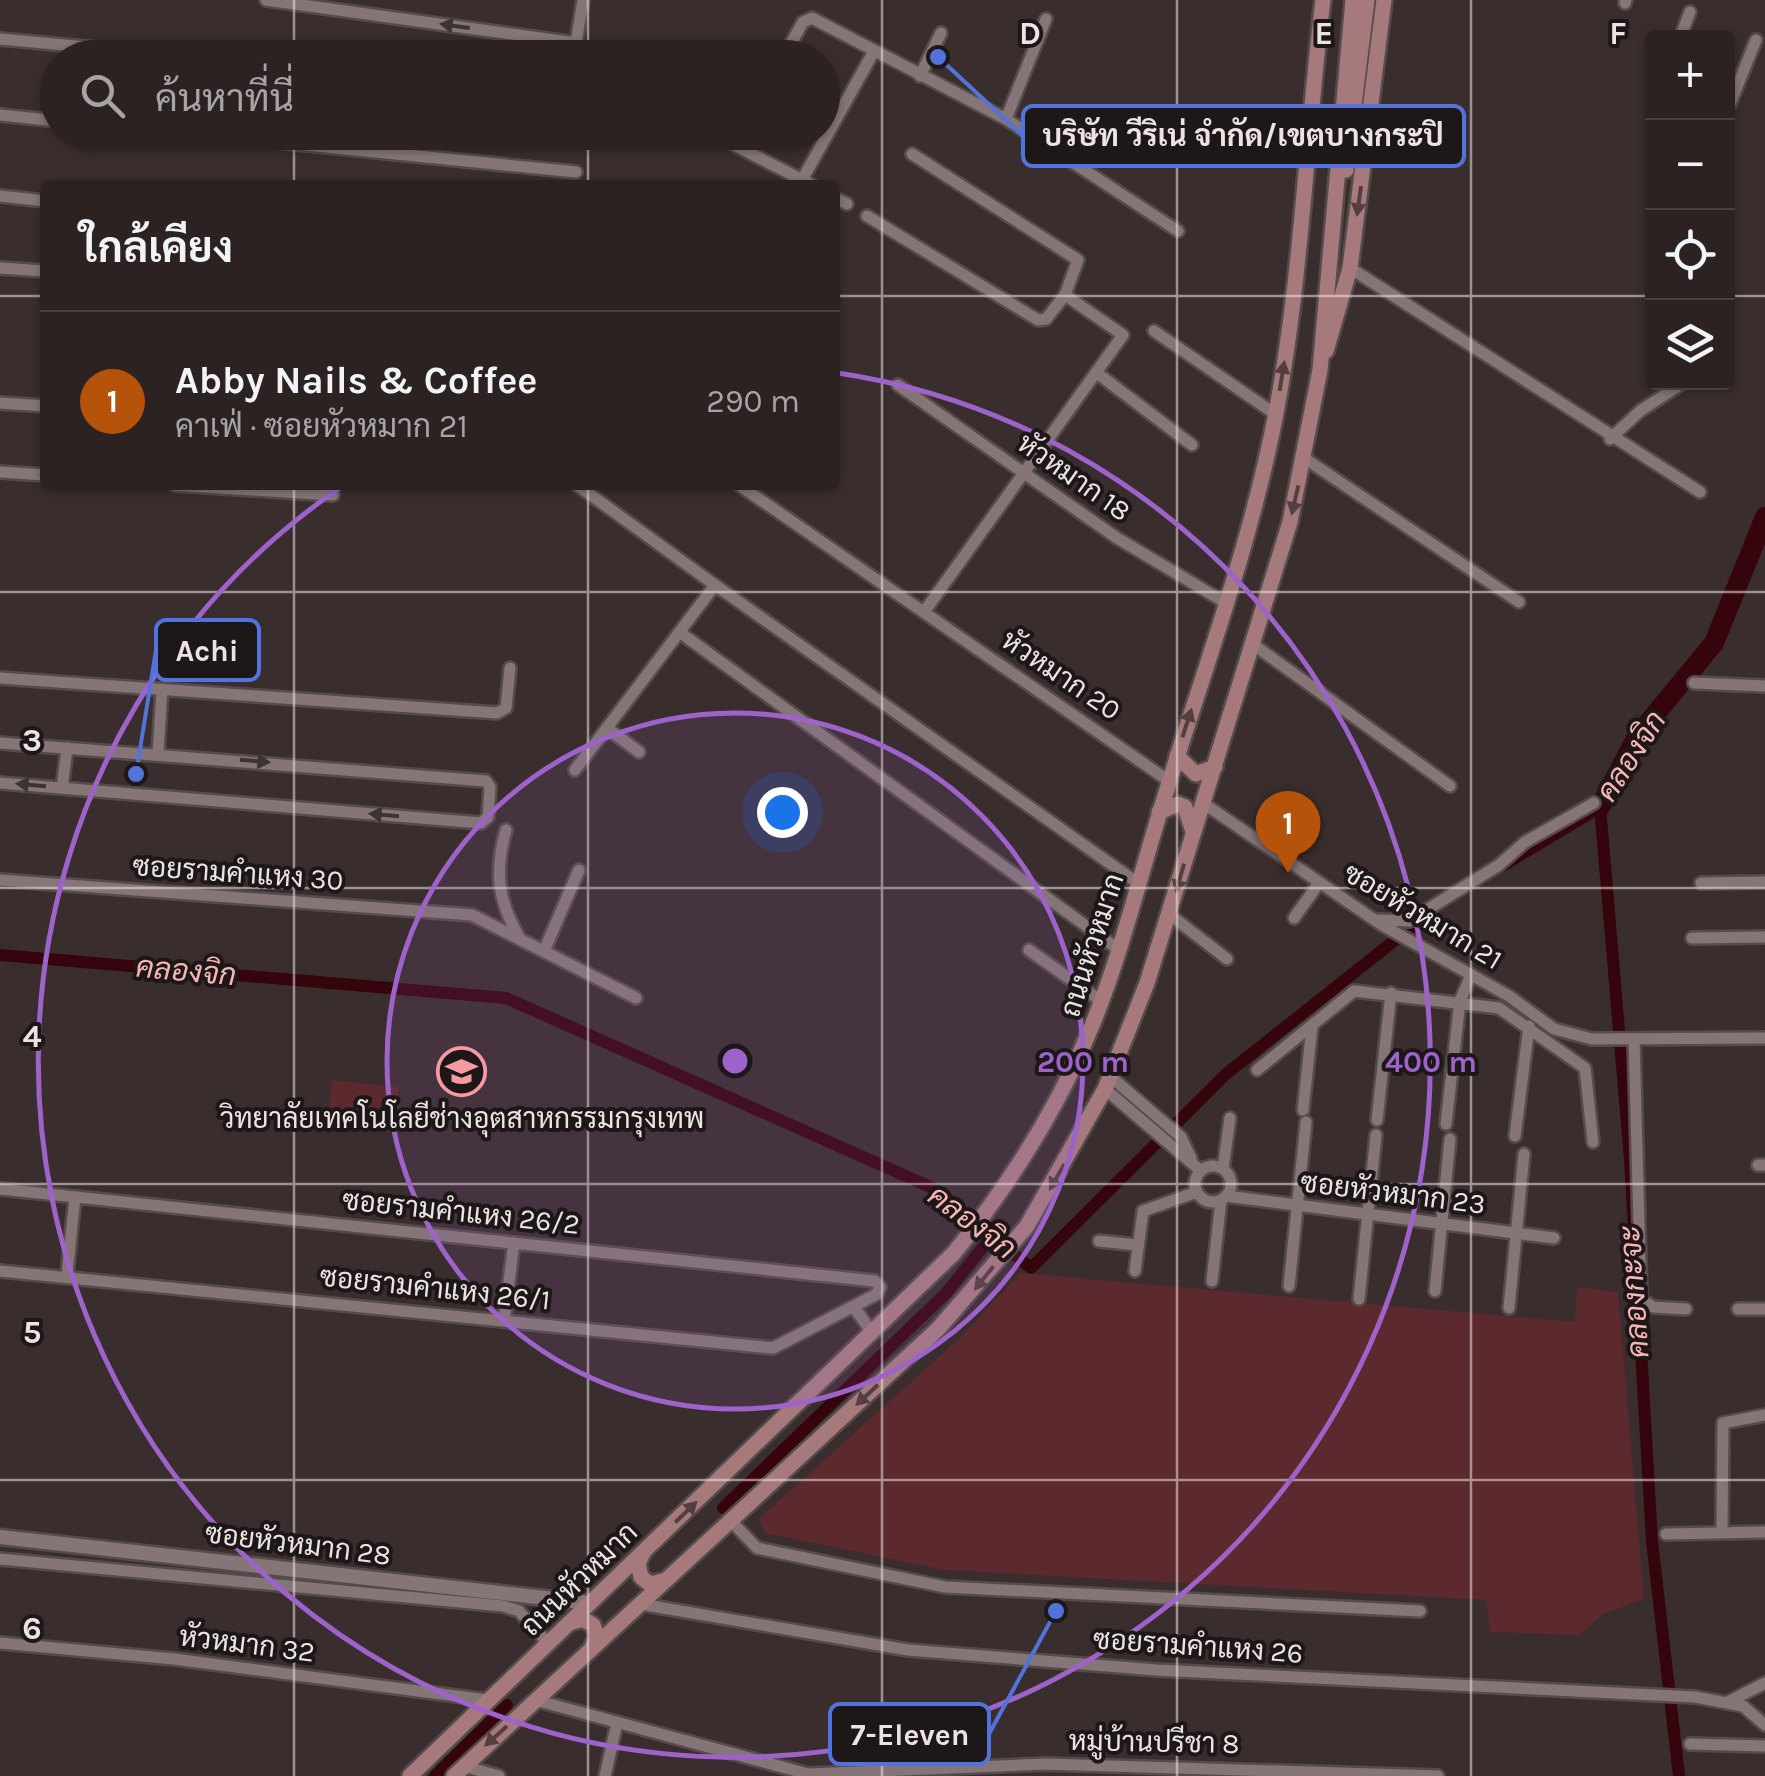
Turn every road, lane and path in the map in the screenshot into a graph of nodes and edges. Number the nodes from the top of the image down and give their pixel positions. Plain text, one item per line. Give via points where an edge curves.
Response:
1 (266, 0) edge
2 (583, 0) edge
3 (1323, 0) edge
4 (1353, 0) edge
5 (1367, 0) edge
6 (1384, 0) edge
7 (1690, 12) dead end
8 (1046, 20) dead end
9 (1683, 30) edge
10 (941, 33) dead end
11 (0, 39) edge
12 (554, 40) edge
13 (576, 40) edge
14 (794, 40) edge
15 (1756, 40) dead end
16 (40, 43) edge
17 (873, 53) junction
18 (920, 76) junction
19 (1735, 92) edge
20 (0, 115) edge
21 (40, 118) edge
22 (840, 118) edge
23 (1006, 119) junction
24 (357, 150) edge
25 (743, 150) edge
26 (823, 150) edge
27 (912, 154) dead end
28 (576, 172) dead end
29 (803, 180) edge
30 (808, 180) edge
31 (0, 196) edge
32 (40, 200) edge
33 (866, 216) dead end
34 (1331, 229) junction
35 (1178, 231) dead end
36 (0, 268) edge
37 (1350, 268) junction
38 (40, 271) edge
39 (1065, 296) junction
40 (1154, 330) dead end
41 (1320, 370) junction
42 (1097, 373) junction
43 (898, 384) dead end
44 (1672, 390) edge
45 (0, 403) edge
46 (40, 406) edge
47 (1275, 414) junction
48 (1610, 438) junction
49 (1192, 444) dead end
50 (1304, 458) junction
51 (0, 472) edge
52 (1024, 473) junction
53 (40, 476) edge
54 (247, 490) edge
55 (585, 490) edge
56 (746, 490) edge
57 (1700, 492) dead end
58 (333, 496) dead end
59 (715, 585) junction
60 (1519, 602) dead end
61 (1226, 603) junction
62 (924, 612) junction
63 (682, 634) junction
64 (1254, 645) junction
65 (510, 668) dead end
66 (0, 678) edge
67 (1694, 683) dead end
68 (1765, 686) edge
69 (162, 690) junction
70 (607, 728) junction
71 (0, 742) edge
72 (66, 748) junction
73 (639, 752) dead end
74 (158, 753) junction
75 (1177, 756) junction
76 (1215, 767) junction
77 (576, 770) dead end
78 (1170, 781) junction
79 (0, 782) edge
80 (1450, 786) dead end
81 (62, 788) junction
82 (1203, 803) junction
83 (1594, 803) dead end
84 (1160, 812) junction
85 (506, 830) dead end
86 (1193, 832) junction
87 (580, 870) dead end
88 (0, 880) edge
89 (1765, 882) edge
90 (1319, 883) junction
91 (1138, 884) junction
92 (1701, 884) dead end
93 (1169, 914) junction
94 (1294, 918) dead end
95 (1378, 923) junction
96 (1765, 937) edge
97 (1692, 938) dead end
98 (520, 940) junction
99 (1118, 949) junction
100 (1029, 950) dead end
101 (544, 951) junction
102 (1227, 959) dead end
103 (1471, 975) junction
104 (1391, 994) junction
105 (636, 998) dead end
106 (1101, 1000) junction
107 (1460, 1001) junction
108 (1528, 1026) junction
109 (1312, 1028) junction
110 (1765, 1038) edge
111 (1631, 1039) junction
112 (1257, 1070) dead end
113 (1108, 1083) junction
114 (1230, 1118) dead end
115 (1377, 1120) dead end
116 (1446, 1124) dead end
117 (1376, 1136) dead end
118 (1515, 1136) dead end
119 (1450, 1139) dead end
120 (1592, 1142) dead end
121 (1524, 1154) dead end
122 (1196, 1166) junction
123 (1223, 1169) junction
124 (0, 1189) edge
125 (1196, 1192) junction
126 (75, 1196) junction
127 (1224, 1198) junction
128 (1296, 1206) junction
129 (1369, 1215) junction
130 (1442, 1226) junction
131 (1516, 1233) junction
132 (1554, 1238) dead end
133 (1100, 1241) dead end
134 (514, 1243) junction
135 (1138, 1244) junction
136 (0, 1271) edge
137 (1135, 1271) dead end
138 (67, 1276) junction
139 (1212, 1281) dead end
140 (1289, 1286) dead end
141 (1435, 1291) dead end
142 (1359, 1299) dead end
143 (854, 1307) junction
144 (1509, 1308) dead end
145 (1686, 1309) dead end
146 (1738, 1309) dead end
147 (1765, 1309) edge
148 (504, 1320) junction
149 (873, 1334) junction
150 (1765, 1415) edge
151 (731, 1522) junction
152 (1722, 1532) junction
153 (1765, 1532) edge
154 (1666, 1534) dead end
155 (0, 1538) edge
156 (643, 1553) junction
157 (0, 1559) edge
158 (667, 1579) junction
159 (590, 1603) junction
160 (640, 1604) junction
161 (1420, 1611) dead end
162 (569, 1624) junction
163 (0, 1642) edge
164 (548, 1643) junction
165 (591, 1649) junction
166 (1765, 1683) edge
167 (487, 1700) junction
168 (536, 1700) junction
169 (1728, 1702) junction
170 (617, 1723) junction
171 (1765, 1724) edge
172 (1690, 1744) dead end
173 (1765, 1746) edge
174 (750, 1760) junction
175 (459, 1771) edge
176 (996, 1771) edge
177 (1078, 1771) edge
178 (1148, 1771) edge
179 (926, 1772) edge
180 (869, 1774) edge
181 (491, 1775) edge
182 (410, 1776) edge
183 (605, 1776) edge
184 (746, 1776) edge
185 (1438, 1776) edge

12 -> 1 street
2 -> 13 street
47 -> 3 main road, ถนนหัวหมาก
4 - 34 main road, ถนนหัวหมาก
5 - 34 main road via 1351,140
6 -> 37 main road
7 - 9 street
8 - 23 street
10 - 18 street
11 - 16 street
14 - 17 street via 812,18
15 - 19 street
17 - 18 street
17 - 22 street
18 - 23 street
20 - 21 street
23 - 35 street
24 - 28 street
25 - 29 street
26 - 30 street
27 - 39 street via 1078,260
31 - 32 street
33 - 39 street via 1038,320
34 - 41 main road, ถนนหัวหมาก
36 - 38 street
37 - 41 main road
37 - 48 street
39 - 42 street via 1124,335
40 - 47 street
41 - 50 main road, ถนนหัวหมาก
42 - 49 street
42 - 52 street
43 - 52 street, หัวหมาก 18
44 - 48 street
45 - 46 street
47 - 61 main road, ถนนหัวหมาก
48 - 57 street
50 - 60 street
50 -> 64 main road, ถนนหัวหมาก
51 - 53 street
52 - 61 street, หัวหมาก 18
52 - 62 street
54 - 58 street
55 - 59 street
56 - 62 street, หัวหมาก 20
59 - 63 street
59 - 91 street
75 -> 61 main road, ถนนหัวหมาก
62 - 78 street, หัวหมาก 20
63 - 70 street
63 - 99 street
64 - 76 main road, ถนนหัวหมาก
64 - 80 street
65 - 69 street via 506,708 497,713
66 - 69 street
67 - 68 street
69 - 74 street
70 - 73 street
70 - 77 street
71 - 72 street
72 - 74 street
72 - 81 street
74 -> 81 street via 486,781 488,817 481,823
75 - 76 main road via 1196,774
75 - 78 main road, ถนนหัวหมาก
76 - 82 main road, ถนนหัวหมาก
78 - 84 main road, ถนนหัวหมาก
81 -> 79 street
82 - 86 main road, ถนนหัวหมาก
82 - 90 street, ซอยหัวหมาก 21
83 - 95 street via 1409,921
84 - 86 main road via 1185,807
84 - 91 main road, ถนนหัวหมาก
85 - 98 street via 498,875 504,912
86 -> 93 main road, ถนนหัวหมาก
87 - 101 street
88 - 98 street, ซอยรามคำแหง 30 via 472,915
89 - 92 street
90 - 94 street
90 - 95 street, ซอยหัวหมาก 21
91 - 99 main road, ถนนหัวหมาก
93 - 102 street
93 - 113 main road, ถนนหัวหมาก
95 - 103 street, ซอยหัวหมาก 21
96 - 97 street
98 - 101 street
99 - 106 main road, ถนนหัวหมาก
100 - 106 street
101 - 105 street
103 - 107 street
103 - 111 street, ซอยหัวหมาก 21 via 1554,1030 1592,1040
104 - 107 street
104 - 109 street via 1354,991
104 - 115 street
106 - 149 main road, ถนนหัวหมาก via 1060,1095 1016,1171 939,1269
107 - 108 street via 1499,1008
107 - 116 street
108 - 118 street
108 - 120 street via 1585,1068
109 - 112 street
109 - 128 street
110 - 111 street, ซอยหัวหมาก 21
111 - 145 street via 1641,1299 1653,1307
113 - 122 street
113 -> 151 main road, ถนนหัวหมาก via 1027,1226 938,1328
114 - 123 street
117 - 129 street
119 - 130 street
121 - 131 street
122 - 123 street
122 - 125 street
123 - 127 street via 1231,1186
124 - 126 street, ซอยรามคำแหง 26/2
125 - 127 street, ซอยหัวหมาก 23 via 1205,1200
125 - 135 street via 1143,1211
126 - 134 street, ซอยรามคำแหง 26/2
126 - 138 street
127 - 128 street, ซอยหัวหมาก 23
127 - 139 street
128 - 129 street, ซอยหัวหมาก 23
128 - 140 street
129 - 130 street, ซอยหัวหมาก 23
129 - 142 street
130 - 131 street, ซอยหัวหมาก 23
130 - 141 street
131 - 132 street, ซอยหัวหมาก 23
131 - 144 street
133 - 135 street
134 - 143 street, ซอยรามคำแหง 26/2 via 879,1283 877,1294
134 - 148 street
135 - 137 street
136 - 138 street, ซอยรามคำแหง 26/1
138 - 148 street, ซอยรามคำแหง 26/1
143 - 148 street, ซอยรามคำแหง 26/1 via 774,1348
143 - 149 street
146 - 147 street
156 -> 149 main road, ถนนหัวหมาก
150 - 152 street via 1722,1423
151 - 158 main road, ถนนหัวหมาก
151 - 161 street via 757,1548 945,1587
152 - 153 street
152 - 154 street
155 - 159 street, ซอยหัวหมาก 28
156 - 158 main road via 638,1569 644,1580
156 - 159 main road, ถนนหัวหมาก
157 - 164 street via 503,1606 520,1611
158 - 160 main road, ถนนหัวหมาก
159 - 162 main road, ถนนหัวหมาก
160 - 165 main road, ถนนหัวหมาก
160 - 169 street, ซอยรามคำแหง 26 via 908,1650
162 - 164 main road, ถนนหัวหมาก
162 - 165 main road via 583,1619 593,1625
163 - 167 street, หัวหมาก 32
164 - 167 main road, ถนนหัวหมาก
165 - 168 main road, ถนนหัวหมาก
166 - 169 street
167 - 182 main road, ถนนหัวหมาก
168 - 170 street, หมู่บ้านปรีชา 8
168 -> 175 main road, ถนนหัวหมาก
169 - 171 street
170 - 174 street, หมู่บ้านปรีชา 8
170 - 183 street
172 - 173 street
174 - 180 street, หมู่บ้านปรีชา 8 via 808,1774
174 - 184 street
175 - 181 street
176 - 177 street, หมู่บ้านปรีชา 8
176 - 179 street, หมู่บ้านปรีชา 8
177 - 178 street, หมู่บ้านปรีชา 8
178 - 185 street, หมู่บ้านปรีชา 8
179 - 180 street, หมู่บ้านปรีชา 8

